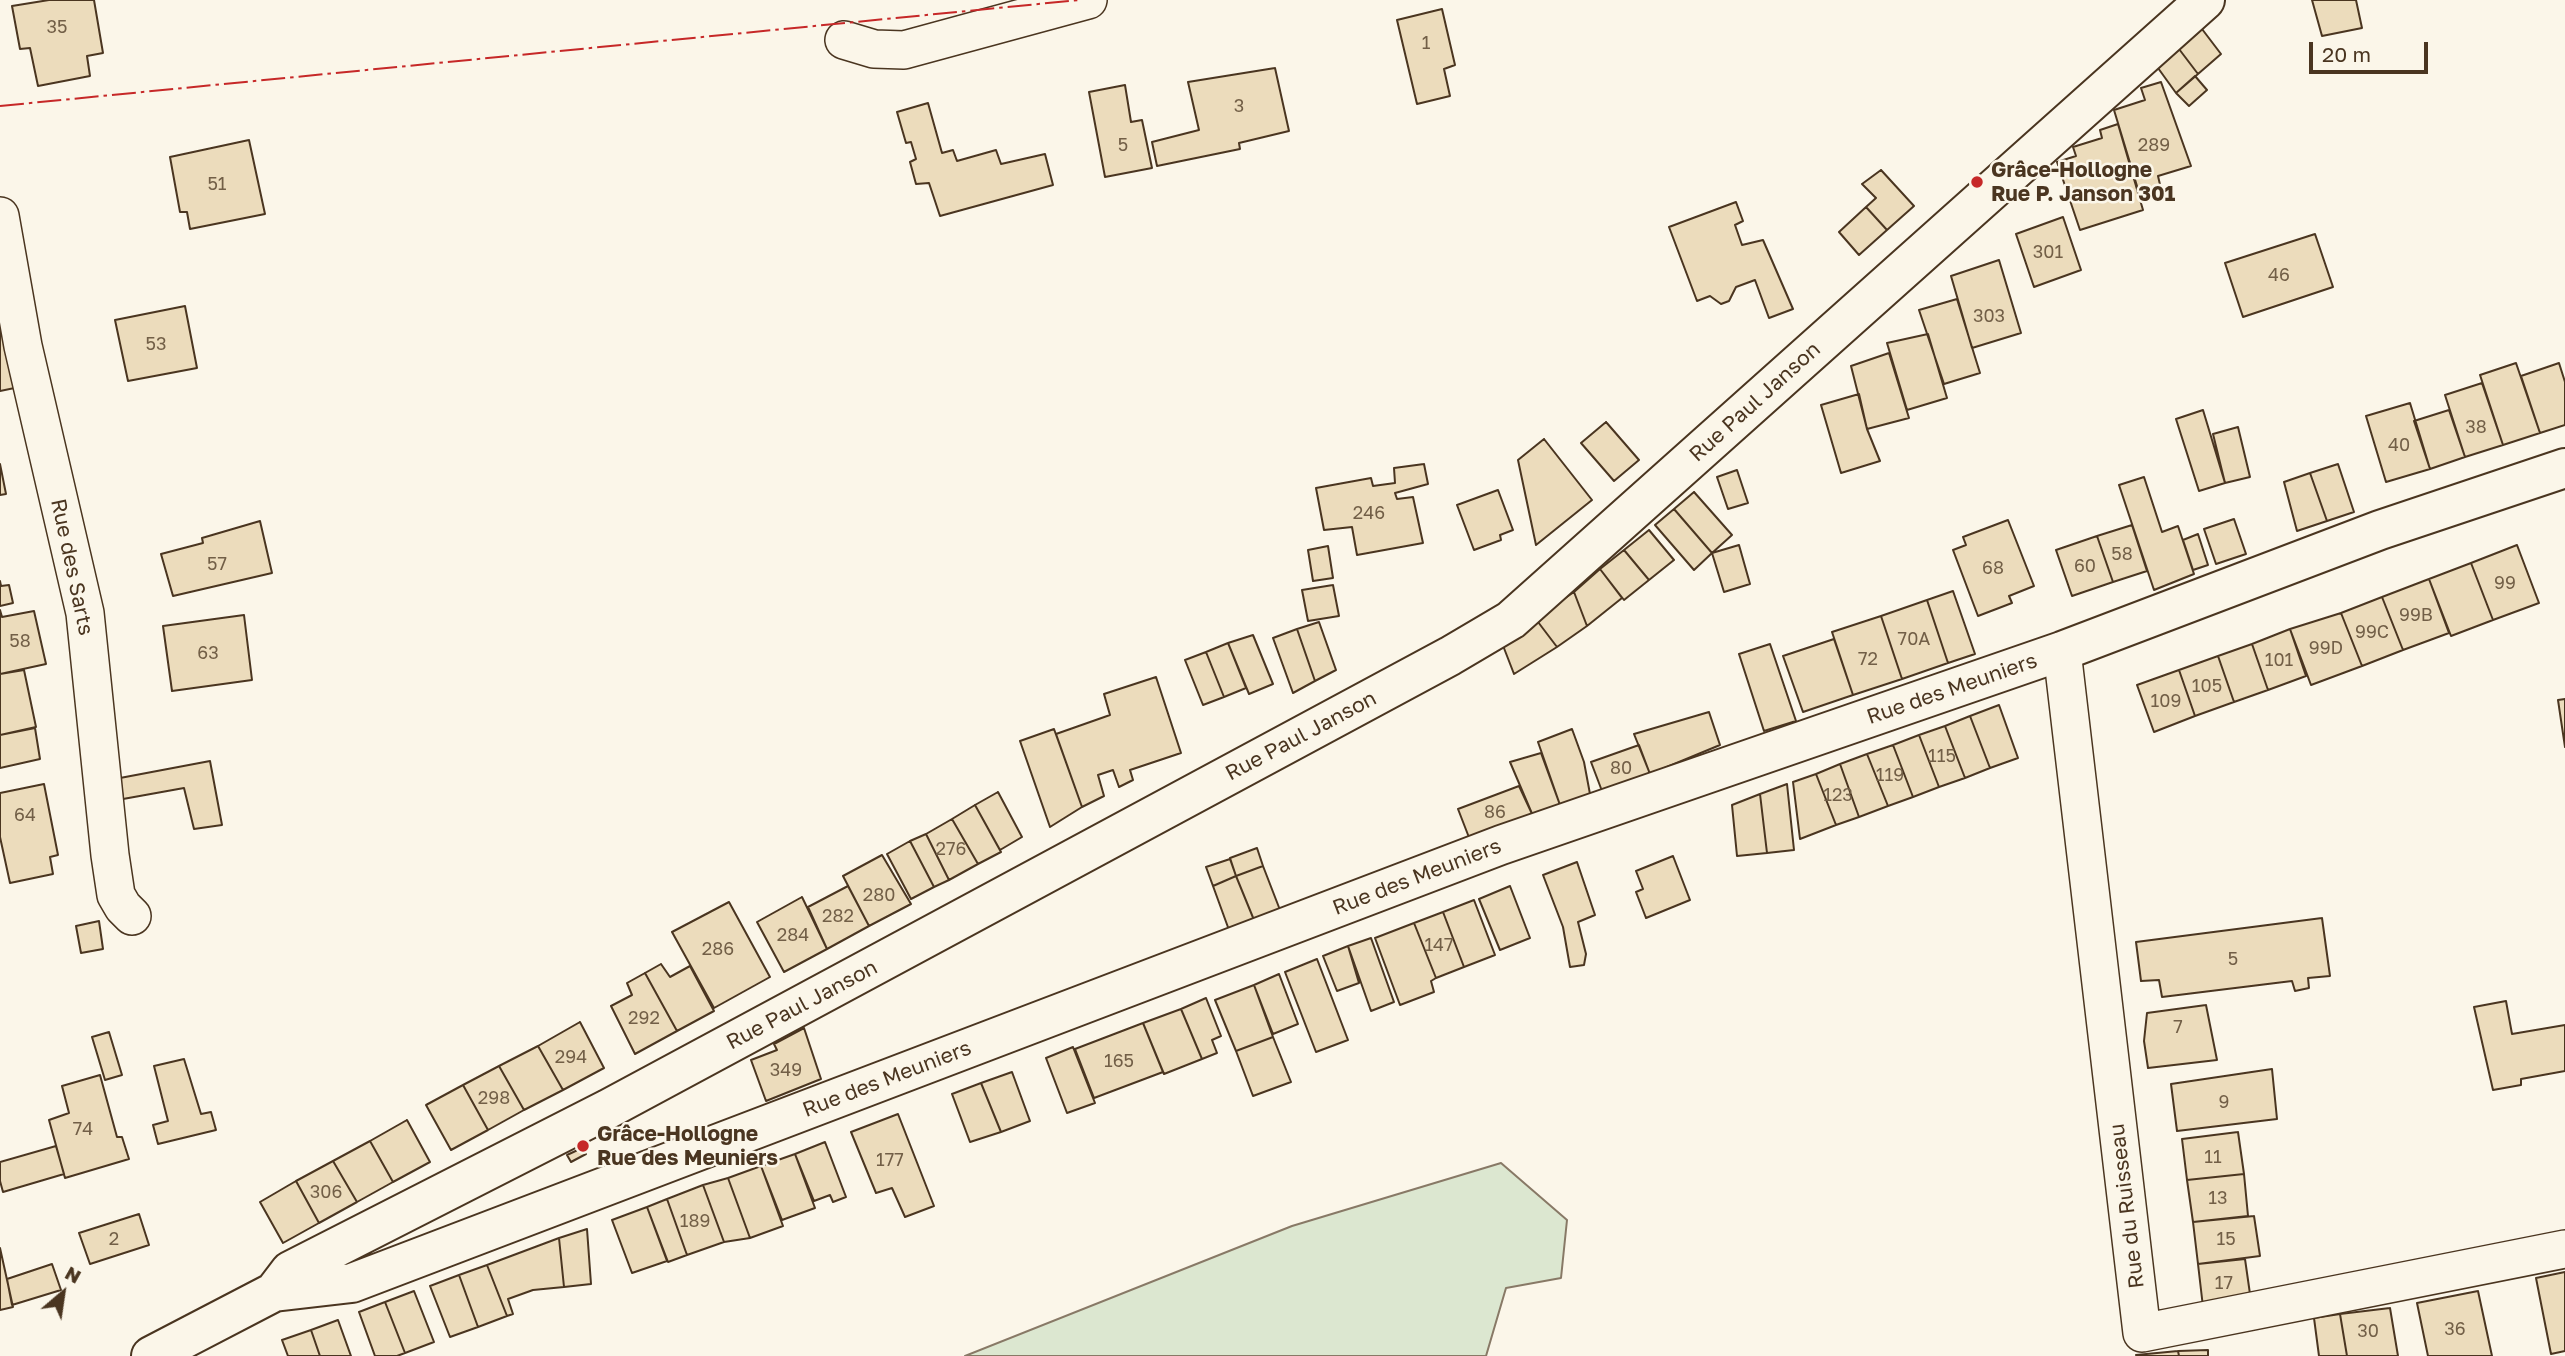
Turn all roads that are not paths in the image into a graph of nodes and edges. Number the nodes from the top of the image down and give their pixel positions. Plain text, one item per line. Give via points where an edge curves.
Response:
1 (1088, 0) edge
2 (2204, 0) edge
3 (844, 40) dead end
4 (0, 216) edge
5 (2565, 468) edge
6 (2062, 651) junction
7 (132, 916) dead end
8 (2565, 1250) edge
9 (274, 1292) junction
10 (151, 1356) edge

1 - 3 street via 904,50 874,49
2 - 9 street, Rue Paul Janson via 1511,620 620,1102 290,1271
4 - 7 street, Rue des Sarts via 23,346 85,613 116,895
5 - 6 street, Rue des Meuniers via 2380,530
6 - 8 street, Rue du Ruisseau via 2142,1333
6 - 9 street, Rue des Meuniers via 1501,845 352,1283
9 - 10 street

